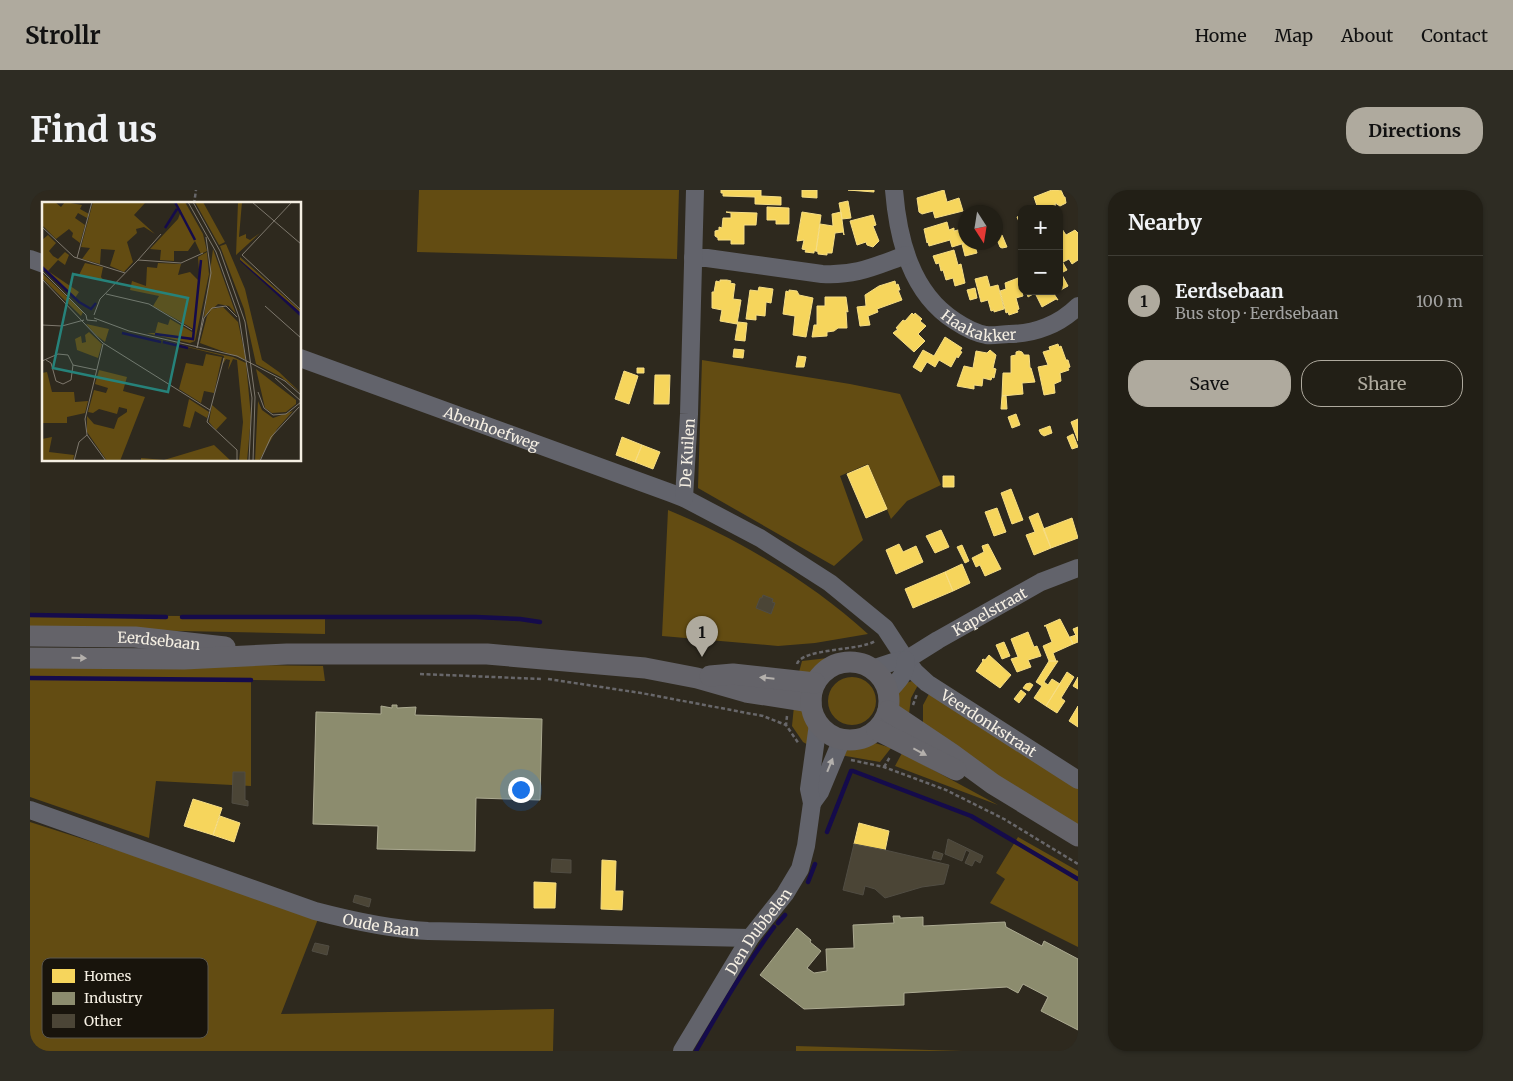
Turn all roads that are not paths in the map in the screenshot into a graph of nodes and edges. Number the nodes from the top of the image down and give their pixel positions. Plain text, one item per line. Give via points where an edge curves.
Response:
1 (695, 190) edge
2 (894, 190) edge
3 (906, 255) junction
4 (693, 258) junction
5 (30, 259) edge
6 (42, 263) edge
7 (1078, 306) edge
8 (301, 358) edge
9 (684, 498) junction
10 (1078, 568) edge
11 (30, 636) edge
12 (287, 654) junction
13 (30, 658) edge
14 (906, 660) junction
15 (872, 669) junction
16 (813, 693) junction
17 (888, 702) junction
18 (818, 724) junction
19 (877, 730) junction
20 (844, 749) junction
21 (1078, 780) edge
22 (993, 784) junction
23 (812, 803) junction
24 (30, 810) edge
25 (1078, 836) edge
26 (750, 938) junction
27 (682, 1051) edge

1 - 4 street, De Kuilen
2 - 3 street, Haakakker
3 - 4 street via 839,275
3 - 7 street, Haakakker via 915,279 942,312 967,328 986,335 1025,334 1060,322
4 - 9 street, De Kuilen
5 - 6 street
8 - 9 street, Abenhoefweg
9 - 14 street, De Kuilen via 760,538 830,583 885,628
10 - 14 street, Kapelstraat via 1041,582
11 - 12 main road, Eerdsebaan via 135,637
13 -> 12 main road, Eerdsebaan via 184,659
12 - 16 main road, Eerdsebaan via 487,654 645,668 698,678 746,692
14 - 15 street, Kapelstraat
14 - 17 street via 906,668
14 - 21 street, Veerdonkstraat via 927,682
15 - 16 main road via 847,662 834,666 823,672
15 - 17 main road via 882,679
16 - 18 main road via 813,714
17 - 19 main road via 884,720
17 - 22 main road
18 - 20 main road
18 - 23 street, Den Dubbelen via 809,789
19 - 20 main road via 854,740
19 -> 22 main road via 946,766
23 -> 20 street, Den Dubbelen
22 - 25 main road
23 - 26 street, Den Dubbelen via 804,855 796,877
24 - 26 street, Oude Baan via 315,911 382,927 428,931
26 - 27 street, Den Dubbelen

